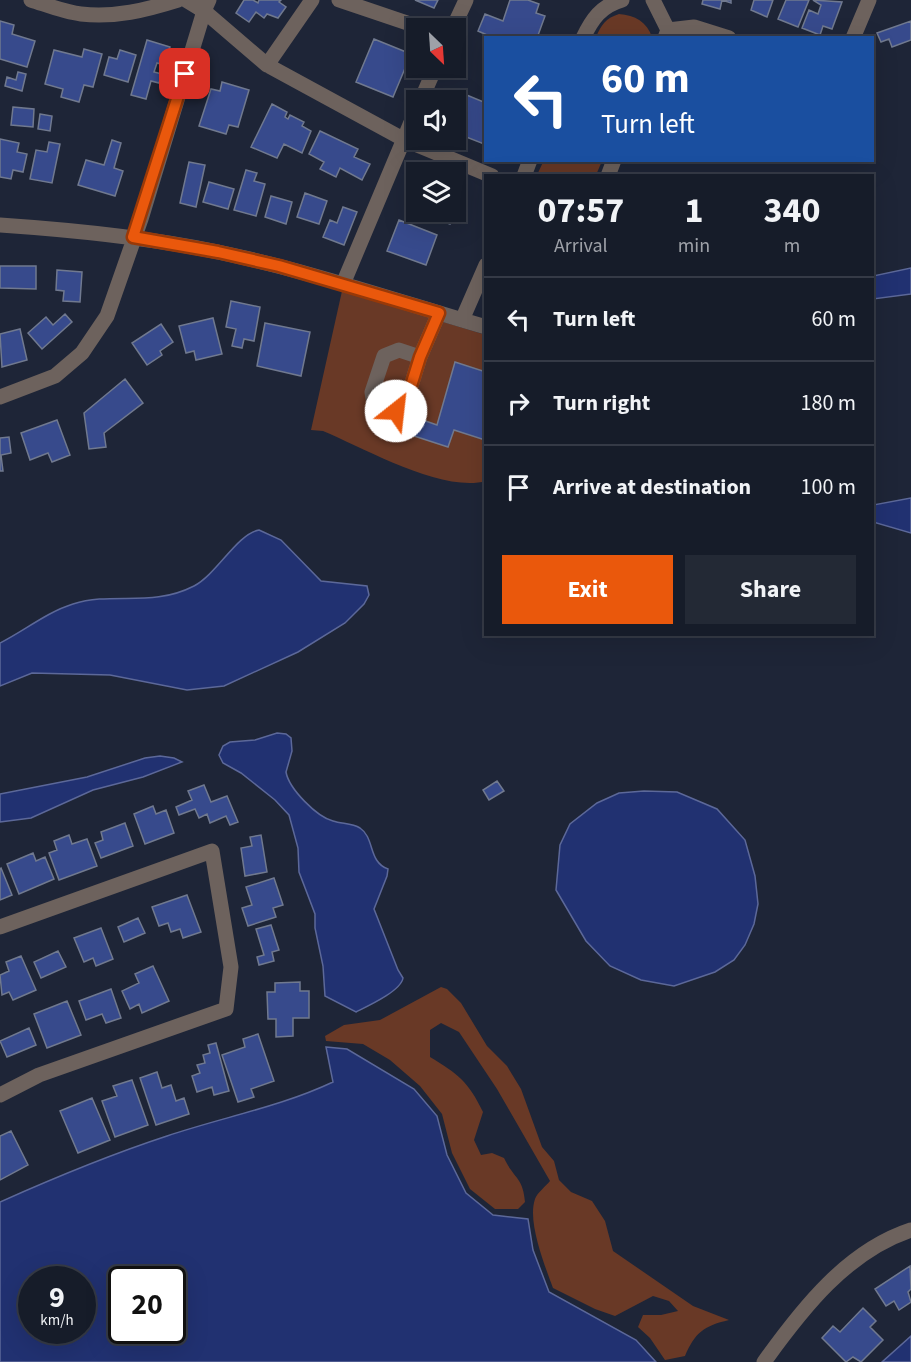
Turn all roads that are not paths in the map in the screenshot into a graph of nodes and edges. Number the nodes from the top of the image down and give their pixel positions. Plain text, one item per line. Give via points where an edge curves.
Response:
1 (31, 0) edge
2 (178, 0) edge
3 (186, 0) edge
4 (312, 0) edge
5 (339, 0) edge
6 (466, 0) edge
7 (652, 0) edge
8 (869, 0) edge
9 (614, 1) edge
10 (206, 6) edge
11 (458, 18) edge
12 (406, 23) edge
13 (666, 34) edge
14 (584, 36) edge
15 (723, 36) edge
16 (854, 36) edge
17 (267, 65) junction
18 (406, 132) edge
19 (403, 139) junction
20 (487, 174) edge
21 (0, 225) edge
22 (133, 237) junction
23 (484, 270) edge
24 (343, 284) junction
25 (439, 313) junction
26 (462, 320) junction
27 (484, 326) edge
28 (420, 357) dead end
29 (0, 397) edge
30 (0, 927) edge
31 (0, 1095) edge
32 (911, 1230) edge
33 (764, 1362) edge

1 - 2 street via 78,14 110,16
3 - 10 street
4 - 17 street
5 - 12 street
6 - 11 street
7 - 13 street
8 - 16 street
9 - 14 street via 597,14
10 - 17 street
10 - 22 street
13 - 15 street via 694,27
17 - 19 street
18 - 19 street
19 - 20 street
19 - 24 street
21 - 22 street
22 - 24 street via 218,252
22 - 29 street via 107,316 82,353 55,376
23 - 26 street
24 - 25 street
25 - 26 street
25 - 28 street
26 - 27 street
30 - 31 street via 212,851 231,967 226,1009 39,1075
32 - 33 street via 868,1251 838,1274 792,1323

